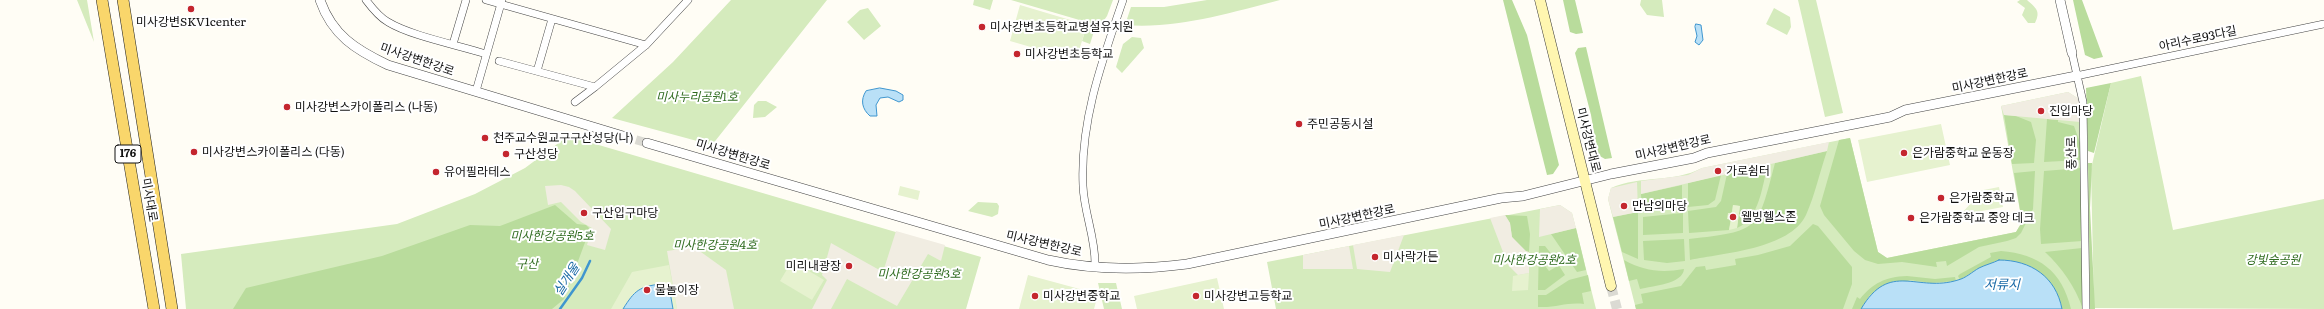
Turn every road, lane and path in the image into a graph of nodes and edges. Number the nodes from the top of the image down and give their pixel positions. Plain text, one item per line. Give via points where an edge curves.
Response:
1 (102, 0) edge
2 (123, 0) edge
3 (320, 0) edge
4 (366, 0) edge
5 (466, 0) edge
6 (486, 0) edge
7 (688, 0) edge
8 (1123, 0) edge
9 (1540, 0) edge
10 (2060, 0) edge
11 (502, 2) edge
12 (552, 19) junction
13 (2324, 24) edge
14 (453, 44) junction
15 (646, 45) junction
16 (2072, 53) joint
17 (486, 54) junction
18 (499, 61) dead end
19 (537, 71) junction
20 (2076, 76) junction
21 (595, 88) junction
22 (476, 91) junction
23 (575, 102) dead end
24 (624, 136) tunnel mouth
25 (648, 143) tunnel mouth
26 (1584, 181) junction
27 (1095, 266) junction
28 (1611, 286) tunnel mouth
29 (154, 309) edge
30 (172, 309) edge
31 (2086, 309) edge

1 - 29 main road, 미사대로 / 176
2 - 30 main road, 미사대로 / 176
3 - 22 street, 미사강변한강로 via 333,28 366,54 388,65
4 - 14 street via 387,22
5 - 14 street
6 - 11 street
7 - 15 street
8 - 27 street via 1102,62 1087,120 1083,185
9 - 26 main road, 미사강변대로
10 - 16 street, 풍산로
11 - 12 street
11 - 17 street
12 - 15 street
12 - 19 street
13 - 20 street, 아리수로93다길
14 - 17 street
15 - 21 street
16 - 20 street, 풍산로
17 - 22 street
18 - 19 street
19 - 21 street
20 - 26 street, 미사강변한강로 via 1905,110 1890,117 1734,147
20 - 31 street, 풍산로 via 2083,102
21 - 23 street
22 - 24 street, 미사강변한강로
25 - 27 street, 미사강변한강로 via 1018,252 1061,263
26 - 27 street, 미사강변한강로 via 1524,196 1501,198 1187,264 1144,269
26 - 28 main road, 미사강변대로

